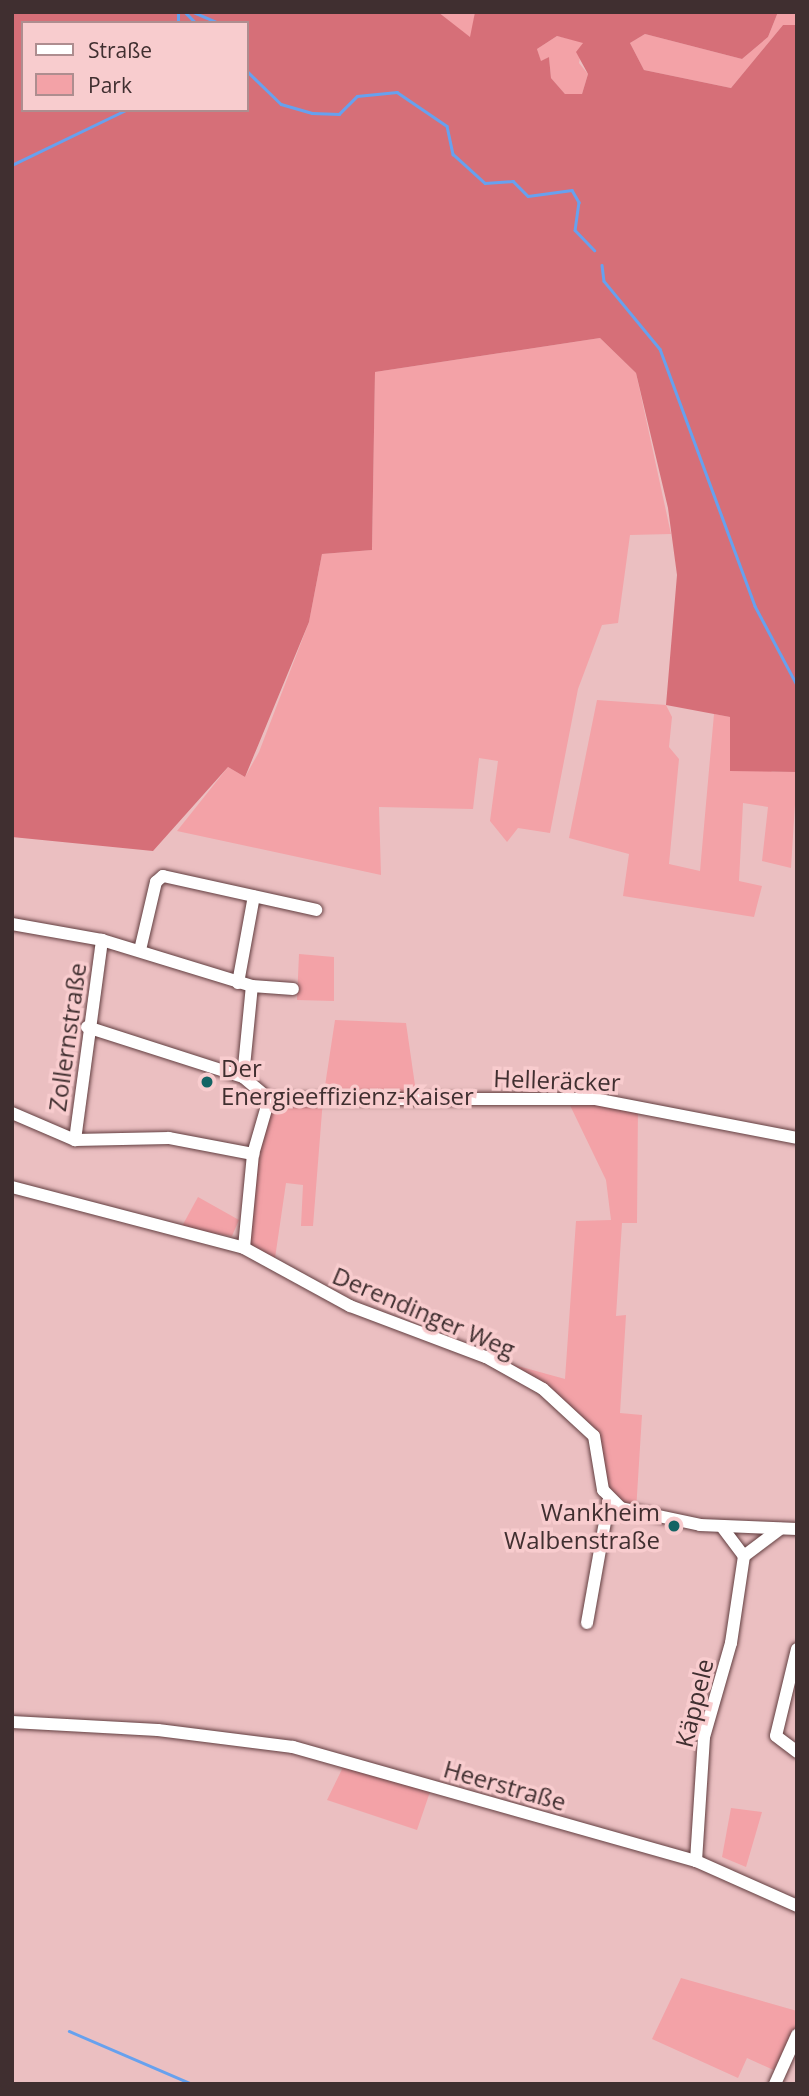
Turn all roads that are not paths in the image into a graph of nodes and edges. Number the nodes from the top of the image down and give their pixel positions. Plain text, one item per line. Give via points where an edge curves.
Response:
1 (254, 896) junction
2 (316, 910) dead end
3 (12, 925) edge
4 (102, 940) junction
5 (140, 950) junction
6 (245, 984) junction
7 (293, 989) dead end
8 (87, 1027) junction
9 (243, 1077) junction
10 (270, 1099) junction
11 (12, 1113) edge
12 (797, 1138) edge
13 (75, 1140) junction
14 (253, 1154) junction
15 (12, 1187) edge
16 (244, 1248) junction
17 (610, 1500) junction
18 (722, 1527) junction
19 (780, 1529) junction
20 (797, 1529) edge
21 (744, 1556) junction
22 (587, 1623) dead end
23 (797, 1649) edge
24 (12, 1722) edge
25 (797, 1752) edge
26 (696, 1861) junction
27 (797, 1906) edge
28 (797, 2035) edge
29 (775, 2084) edge

1 - 2 street
1 - 5 street via 158,877
1 - 6 street
3 - 4 street
4 - 5 street
4 - 8 street, Zollernstraße
5 - 6 street
6 - 7 street
6 - 9 street
8 - 9 street
8 - 13 street, Zollernstraße
9 - 10 street
10 - 12 street, Helleräcker via 595,1099
10 - 14 street
11 - 13 street
13 - 14 street via 169,1138
14 - 16 street
15 - 16 street, Derendinger Weg
16 - 17 street, Derendinger Weg via 350,1306 486,1356 543,1389 594,1436
17 - 18 street via 621,1508
17 - 22 street
18 - 19 street
18 - 21 street
19 - 20 street
19 - 21 street
21 - 26 street, Käppele via 731,1643 704,1737
23 - 25 street via 776,1736
24 - 26 street, Heerstraße via 193,1733 293,1747
26 - 27 street, Heerstraße
28 - 29 street

